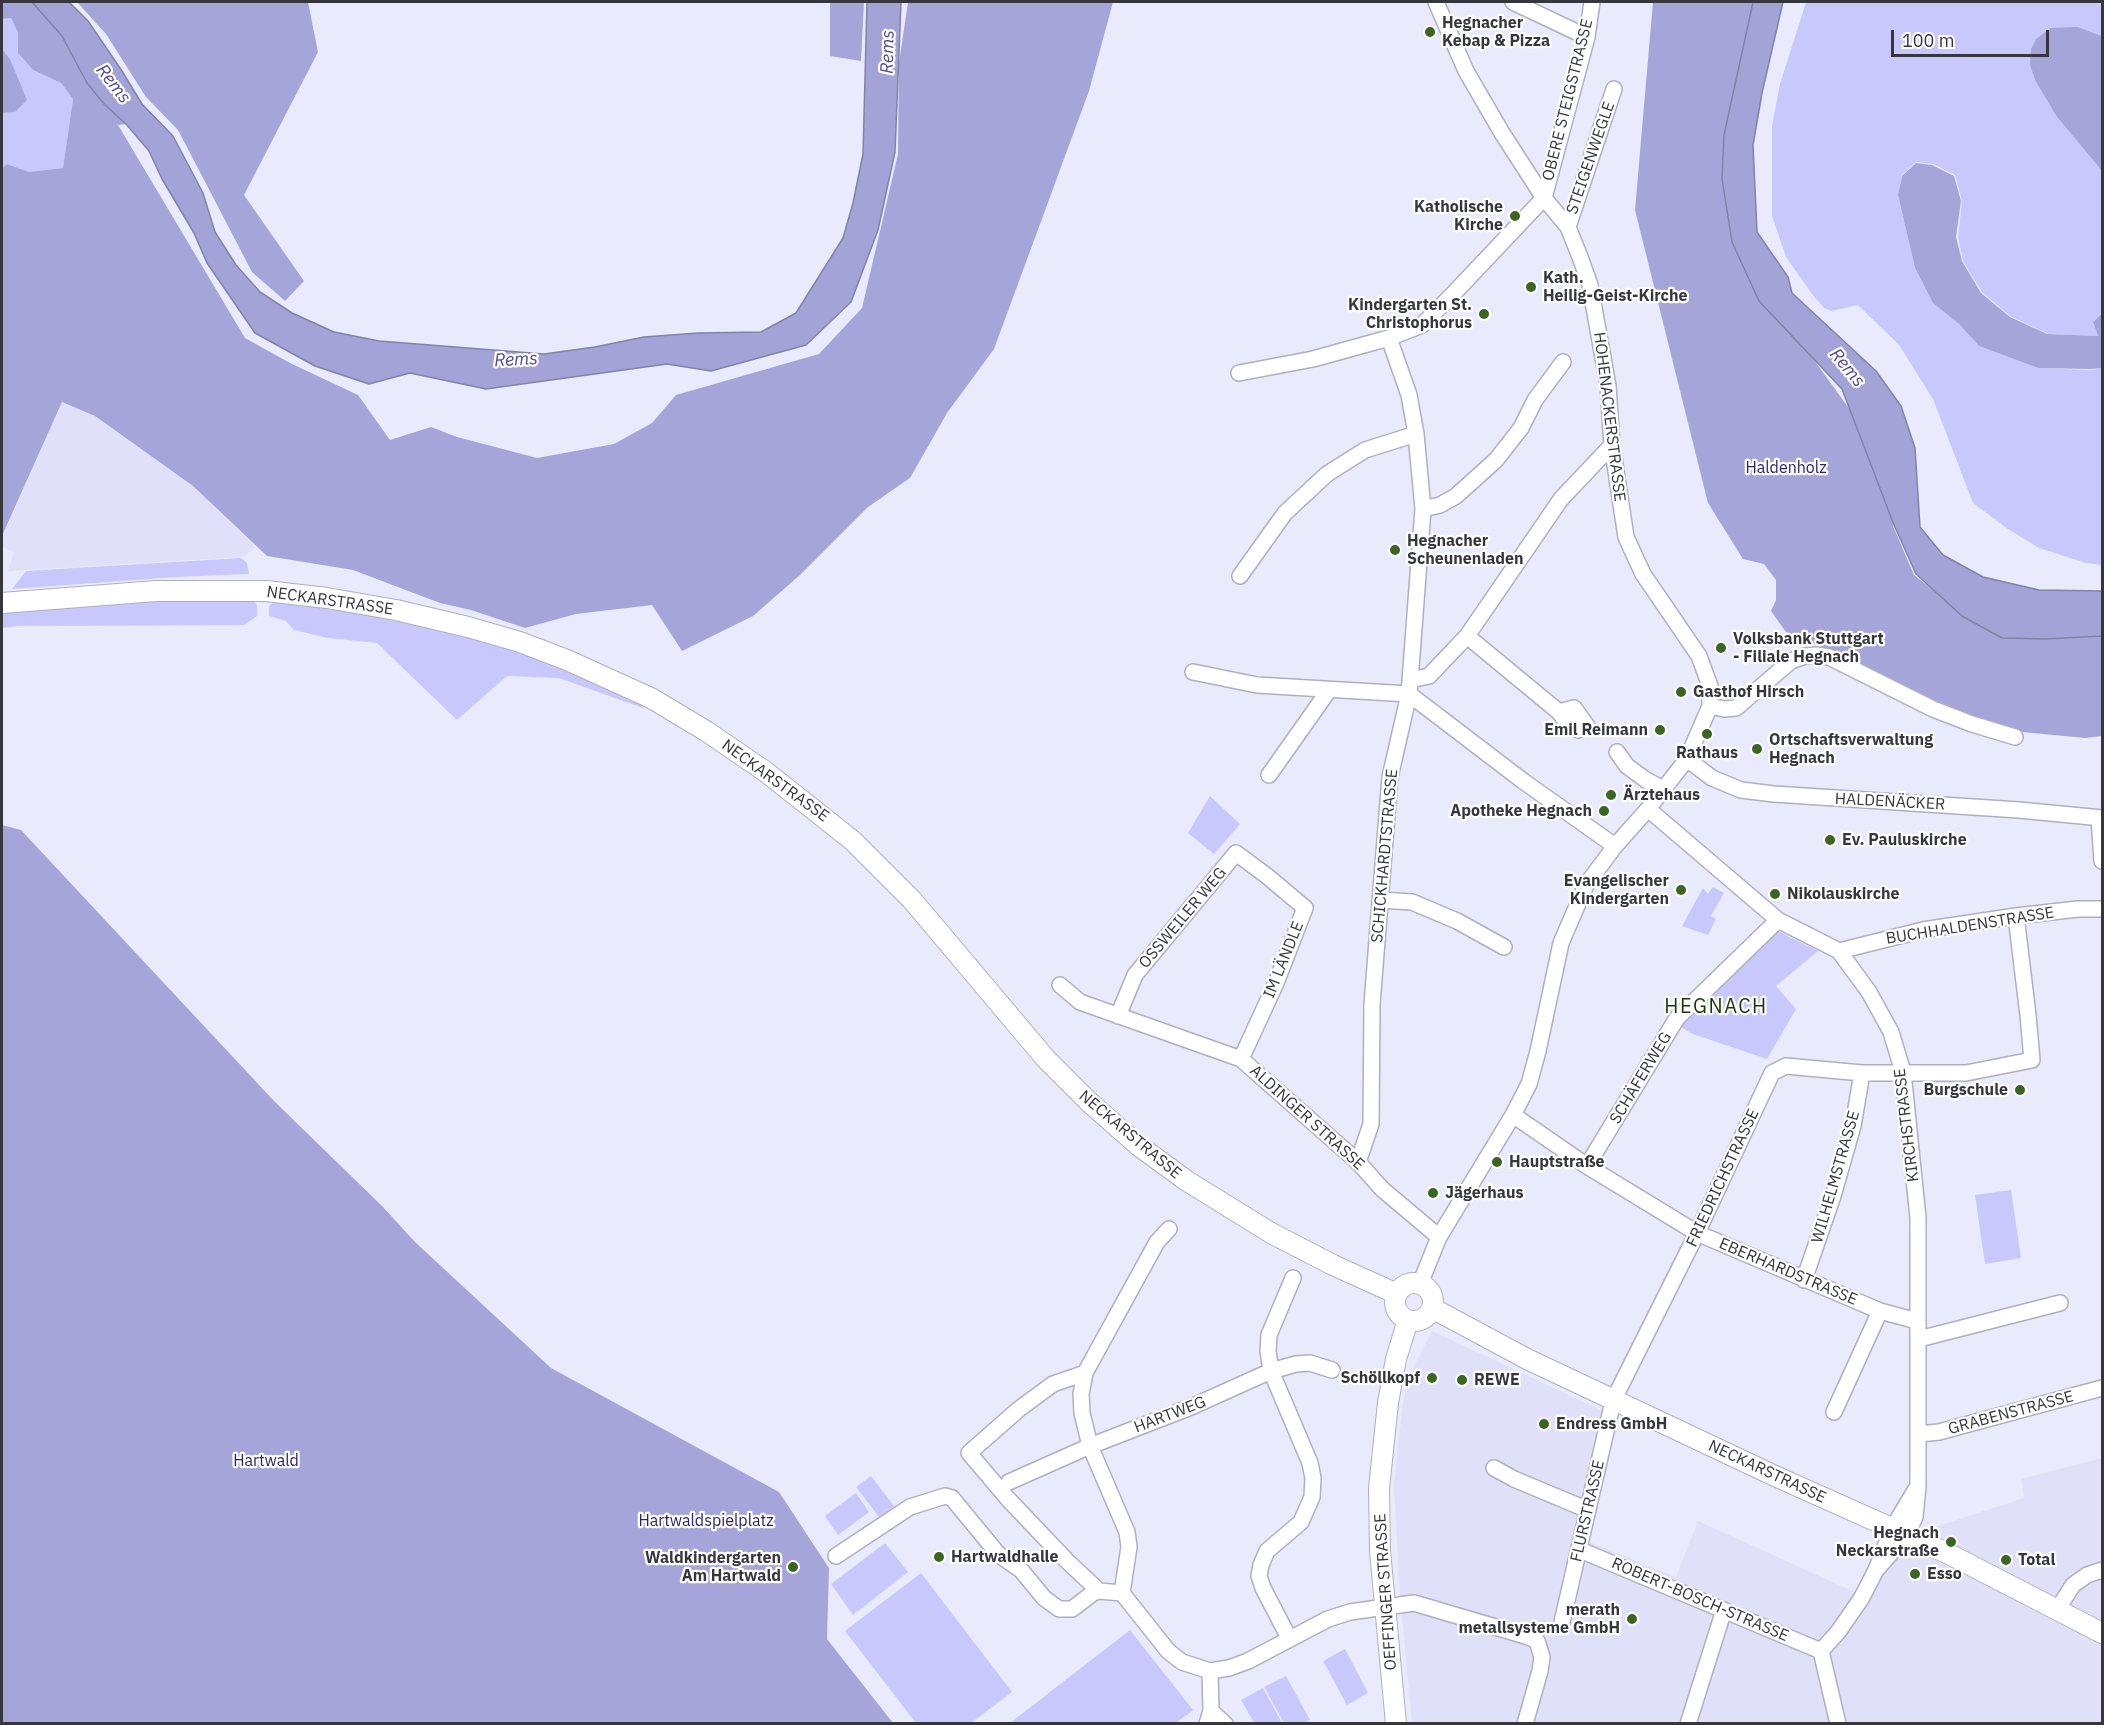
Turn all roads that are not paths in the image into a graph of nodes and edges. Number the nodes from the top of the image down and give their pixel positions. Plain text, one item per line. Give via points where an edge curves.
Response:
1 (1436, 2) edge
2 (1513, 2) edge
3 (1592, 2) edge
4 (1587, 37) junction
5 (1614, 90) dead end
6 (1544, 198) junction
7 (1568, 227) junction
8 (1389, 338) junction
9 (1563, 362) dead end
10 (1239, 373) dead end
11 (1416, 434) junction
12 (1612, 445) junction
13 (1423, 509) junction
14 (1240, 576) dead end
15 (2, 603) edge
16 (1467, 636) junction
17 (1193, 672) dead end
18 (1409, 687) junction
19 (1329, 690) junction
20 (1710, 706) junction
21 (1559, 712) dead end
22 (2015, 737) dead end
23 (1617, 752) dead end
24 (1687, 759) junction
25 (1269, 775) dead end
26 (1663, 789) junction
27 (1648, 809) junction
28 (2101, 818) edge
29 (1615, 846) junction
30 (1236, 853) joint
31 (2103, 861) edge
32 (1381, 900) junction
33 (2103, 909) edge
34 (2016, 916) junction
35 (1778, 920) junction
36 (1504, 947) dead end
37 (1839, 951) junction
38 (1060, 985) dead end
39 (1118, 1016) junction
40 (1240, 1059) junction
41 (1863, 1072) junction
42 (1903, 1072) junction
43 (1513, 1115) junction
44 (1358, 1162) junction
45 (1587, 1166) junction
46 (1168, 1229) dead end
47 (1697, 1233) junction
48 (1439, 1237) junction
49 (1293, 1278) dead end
50 (1804, 1280) junction
51 (1420, 1284) junction
52 (1397, 1294) junction
53 (2060, 1303) dead end
54 (1432, 1308) junction
55 (1880, 1311) junction
56 (1408, 1320) junction
57 (1917, 1322) junction
58 (1919, 1339) junction
59 (1332, 1370) dead end
60 (1271, 1371) junction
61 (1085, 1373) junction
62 (2103, 1388) edge
63 (1613, 1401) junction
64 (1834, 1412) dead end
65 (1919, 1434) junction
66 (1090, 1446) junction
67 (1494, 1468) dead end
68 (1009, 1482) dead end
69 (1588, 1510) junction
70 (1899, 1532) junction
71 (1580, 1550) junction
72 (836, 1556) dead end
73 (2103, 1570) edge
74 (1099, 1591) junction
75 (1122, 1593) junction
76 (1385, 1606) junction
77 (1725, 1610) junction
78 (2057, 1610) junction
79 (1562, 1622) dead end
80 (2103, 1634) edge
81 (1289, 1638) junction
82 (1821, 1651) junction
83 (1210, 1671) junction
84 (1209, 1718) edge
85 (1523, 1723) edge
86 (1225, 1724) edge
87 (1396, 1724) edge
88 (1688, 1724) edge
89 (1838, 1724) edge

1 - 6 street, HOHENACKERSTRASSE via 1466,71
2 - 4 street
3 - 4 street, OBERE STEIGSTRASSE
4 - 6 street, OBERE STEIGSTRASSE
5 - 7 street, STEIGENWEGLE
6 - 7 street, HOHENACKERSTRASSE
6 - 8 street via 1422,325
7 - 12 street, HOHENACKERSTRASSE via 1590,285 1608,386
8 - 10 street via 1313,359
8 - 11 street, SCHICKHARDTSTRASSE via 1409,395
9 - 13 street via 1496,460 1456,496
11 - 13 street, SCHICKHARDTSTRASSE
11 - 14 street via 1365,450 1327,474 1285,513
12 - 16 street via 1561,500
12 - 20 street, HOHENACKERSTRASSE via 1626,537 1643,574 1699,656 1710,686
13 - 18 street, SCHICKHARDTSTRASSE
15 - 52 main road, NECKARSTRASSE via 156,591 266,591 327,598 396,610 520,642 651,698 766,772 853,841 912,900 1046,1059 1139,1146 1186,1181 1271,1233
16 - 18 street via 1429,676
16 - 21 street
17 - 19 street via 1257,685
18 - 19 street
18 - 29 street via 1523,781
18 - 32 street, SCHICKHARDTSTRASSE via 1390,777
19 - 25 street
20 - 22 street via 1736,708 1791,661 1816,655 1829,657 1933,709
20 - 24 street
23 - 26 street via 1628,766
24 - 26 street
24 - 28 street, HALDENÄCKER via 1712,778 1741,790
26 - 27 street
27 - 29 street
27 - 35 street, KIRCHSTRASSE
28 - 31 street
29 - 43 street via 1586,885 1569,922 1529,1084
30 - 39 street, OSSWEILER WEG via 1135,975
30 - 40 street, IM LÄNDLE via 1305,909
32 - 36 street via 1412,902
32 - 44 street, SCHICKHARDTSTRASSE via 1372,1004 1371,1124
33 - 34 street, BUCHHALDENSTRASSE
34 - 37 street, BUCHHALDENSTRASSE via 1923,930
34 - 42 street, FRIEDRICHSTRASSE via 2032,1060 1966,1072
35 - 37 street, KIRCHSTRASSE
35 - 45 street, SCHÄFERWEG via 1677,1018
37 - 42 street, KIRCHSTRASSE via 1869,992 1891,1032
38 - 39 street, ALDINGER STRASSE via 1080,1002
39 - 40 street, ALDINGER STRASSE
40 - 44 street, ALDINGER STRASSE
41 - 42 street, FRIEDRICHSTRASSE
41 - 47 street, FRIEDRICHSTRASSE via 1786,1066 1772,1073
41 - 50 street, WILHELMSTRASSE via 1853,1126
42 - 57 street, KIRCHSTRASSE via 1918,1218
43 - 45 street, EBERHARDSTRASSE
43 - 48 street
44 - 48 street, ALDINGER STRASSE via 1382,1189
45 - 47 street, EBERHARDSTRASSE
46 - 61 street via 1156,1242
47 - 50 street, EBERHARDSTRASSE
47 - 63 street, FRIEDRICHSTRASSE
48 - 51 street
49 - 60 street via 1269,1335
50 - 55 street, EBERHARDSTRASSE
51 - 52 main road via 1409,1284
51 - 54 main road via 1431,1293
52 - 56 main road via 1397,1310
53 - 58 street
54 - 56 main road via 1423,1319
54 - 63 main road, NECKARSTRASSE
55 - 57 street, EBERHARDSTRASSE
55 - 64 street
56 - 76 main road, OEFFINGER STRASSE via 1388,1403 1379,1488
57 - 58 street, KIRCHSTRASSE
58 - 65 street, KIRCHSTRASSE
59 - 60 street, HARTWEG via 1310,1363
60 - 66 street, HARTWEG via 1183,1411
60 - 81 street via 1313,1478 1312,1497 1304,1516 1298,1526 1267,1551 1259,1576
61 - 66 street via 1082,1413
61 - 74 street via 1053,1384 969,1453
62 - 65 street, GRABENSTRASSE via 1940,1432
63 - 69 street, FLURSTRASSE
63 - 70 main road, NECKARSTRASSE
65 - 70 street, KIRCHSTRASSE via 1918,1486
66 - 68 street, HARTWEG
66 - 75 street via 1126,1532 1129,1547
67 - 69 street
69 - 71 street, FLURSTRASSE
70 - 78 main road, NECKARSTRASSE via 1947,1552
70 - 82 street, KIRCHSTRASSE via 1861,1599
71 - 77 street, ROBERT-BOSCH-STRASSE
71 - 79 street, FLURSTRASSE
72 - 74 street via 910,1507 945,1496 952,1498 998,1554 1021,1570 1044,1598 1059,1609 1072,1609
73 - 78 street via 2073,1585
74 - 75 street
75 - 83 street via 1168,1651 1182,1662
76 - 81 street via 1328,1619
76 - 85 street via 1414,1603 1537,1641 1542,1657 1540,1671
76 - 87 main road, OEFFINGER STRASSE
77 - 82 street, ROBERT-BOSCH-STRASSE
77 - 88 street
78 - 80 main road, NECKARSTRASSE
81 - 83 street via 1248,1661
82 - 89 street
83 - 84 street
84 - 86 street

